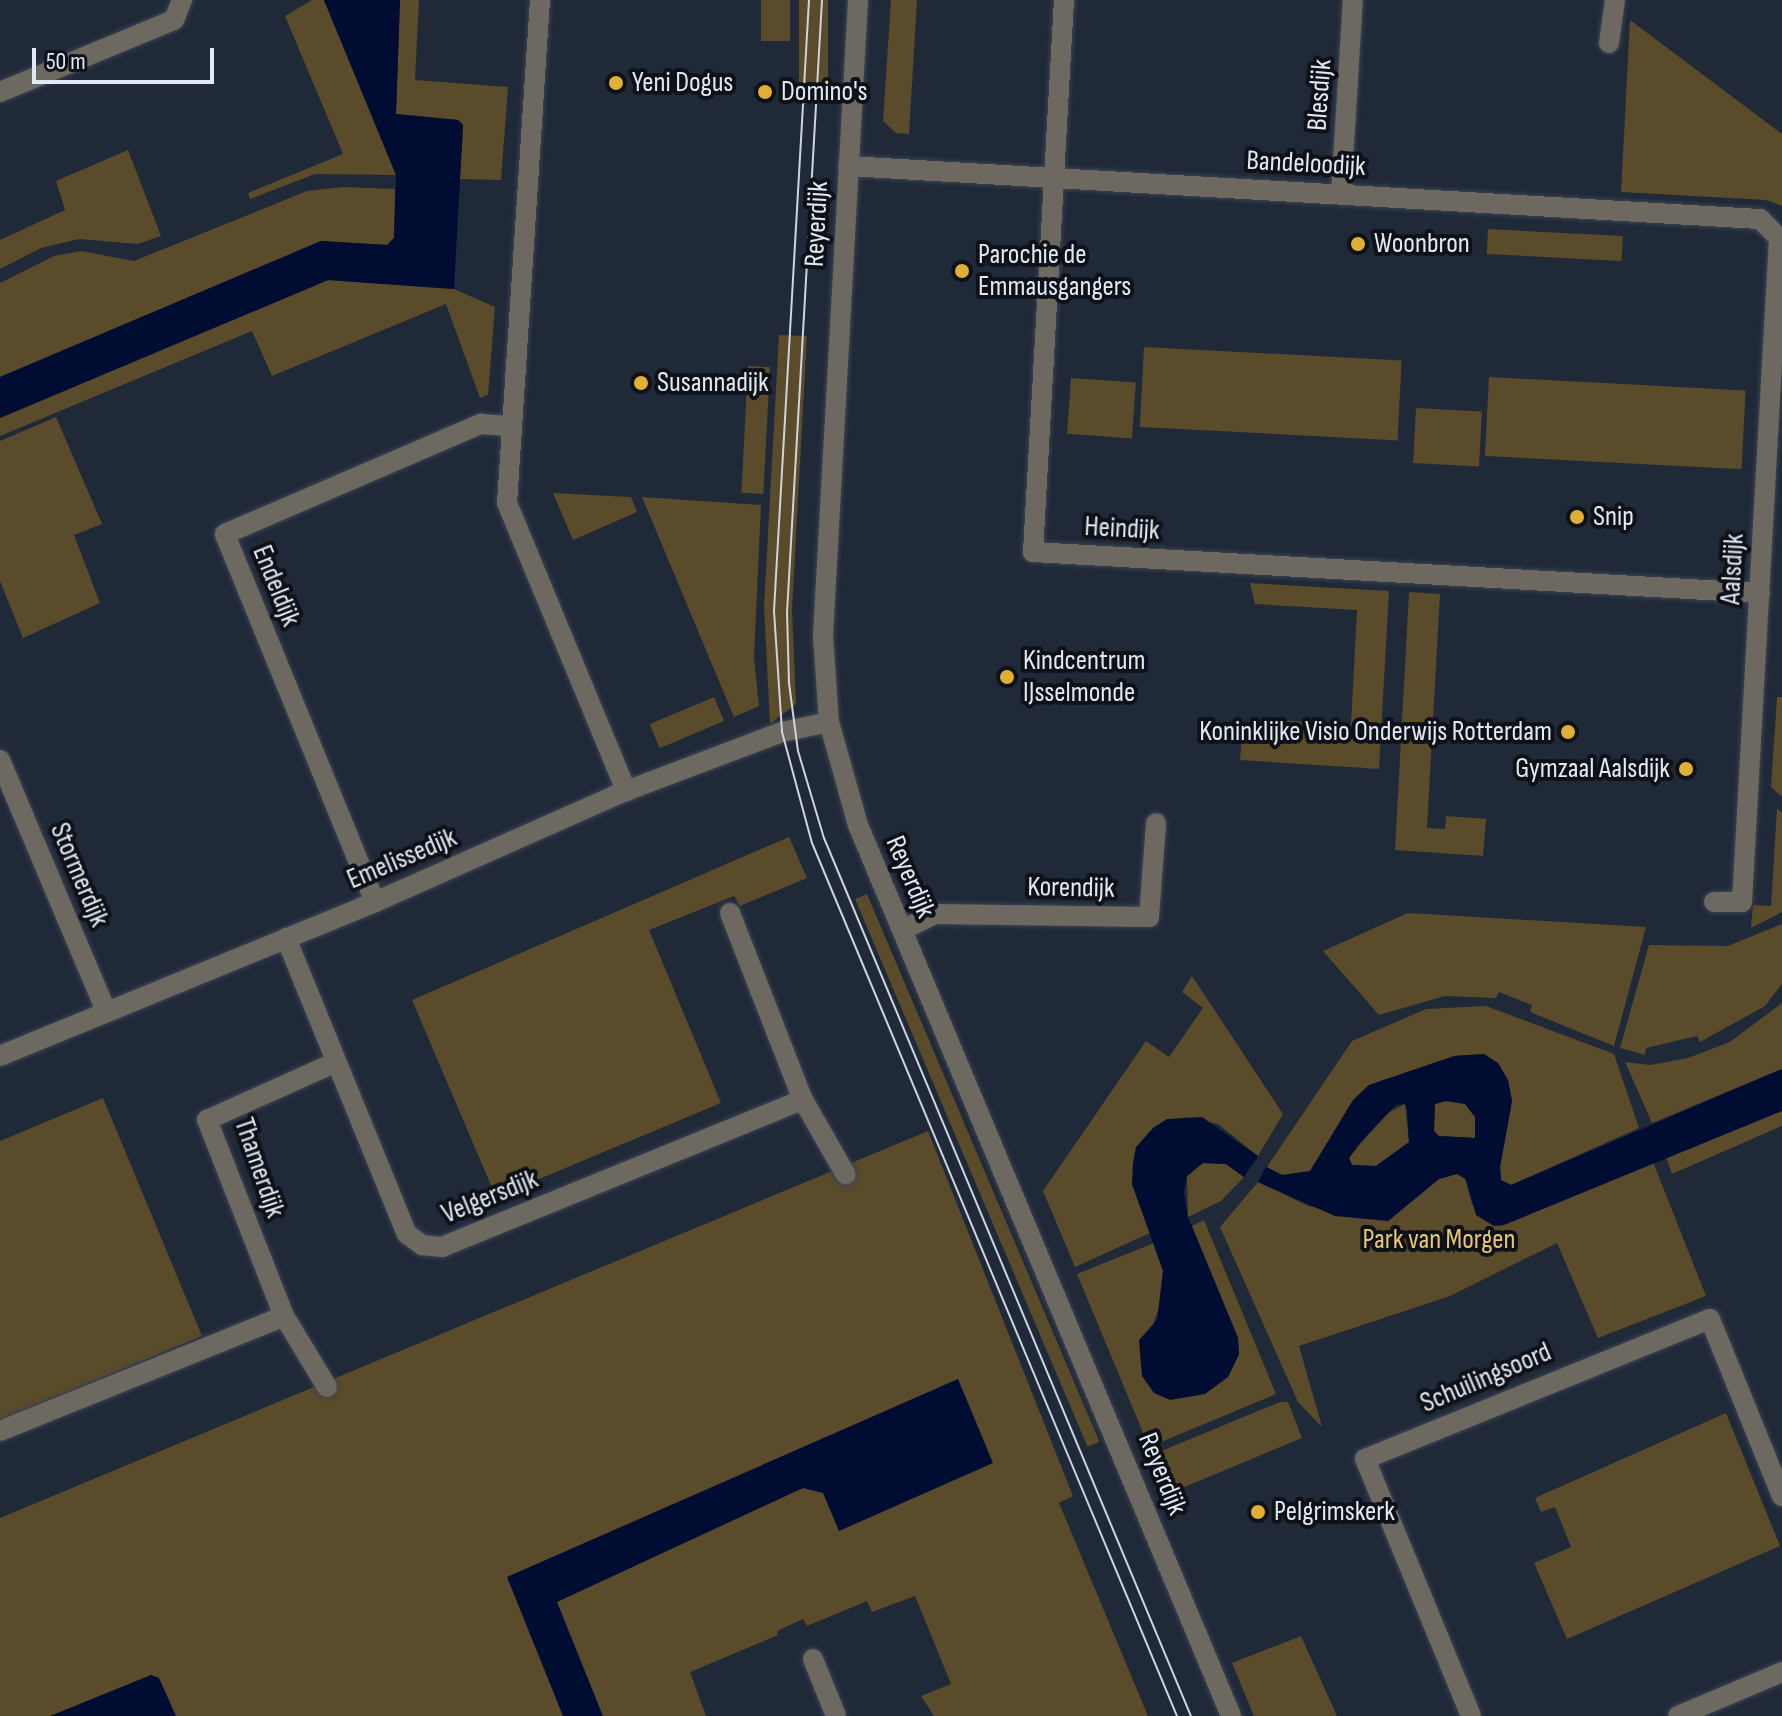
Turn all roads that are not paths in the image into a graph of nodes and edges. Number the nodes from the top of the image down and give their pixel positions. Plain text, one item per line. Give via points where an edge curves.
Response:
1 (182, 0) edge
2 (540, 0) edge
3 (858, 0) edge
4 (1064, 0) edge
5 (1353, 0) edge
6 (1615, 0) edge
7 (1609, 43) dead end
8 (0, 92) edge
9 (848, 166) junction
10 (1053, 178) junction
11 (1341, 194) junction
12 (1760, 219) joint
13 (512, 426) junction
14 (1760, 593) junction
15 (829, 722) junction
16 (0, 760) edge
17 (626, 791) junction
18 (1156, 823) dead end
19 (375, 902) junction
20 (1714, 902) dead end
21 (730, 913) dead end
22 (902, 930) junction
23 (286, 938) junction
24 (106, 1011) junction
25 (0, 1056) edge
26 (334, 1063) junction
27 (803, 1100) junction
28 (846, 1175) dead end
29 (284, 1316) junction
30 (327, 1387) dead end
31 (0, 1431) edge
32 (1782, 1496) edge
33 (813, 1659) dead end
34 (1782, 1672) edge
35 (836, 1716) edge
36 (1231, 1716) edge
37 (1471, 1716) edge
38 (1678, 1716) edge

1 - 8 street via 174,20
2 - 13 street
3 - 9 street, Reyerdijk
4 - 10 street, Heindijk
5 - 11 street, Blesdijk
6 - 7 street
9 - 10 street, Bandeloodijk
9 - 15 street, Reyerdijk via 823,635
10 - 11 street, Bandeloodijk
10 - 14 street, Heindijk via 1033,552
11 - 12 street, Bandeloodijk
12 - 14 street, Aalsdijk via 1779,238
13 - 17 street via 507,503
13 - 19 street, Endeldijk via 481,424 225,534
14 - 20 street, Aalsdijk via 1742,902
15 - 17 street, Emelissedijk via 782,732
15 - 22 street, Reyerdijk via 858,825
16 - 24 street, Stormerdijk
17 - 19 street, Emelissedijk
18 - 22 street, Korendijk via 1149,917 935,914
19 - 23 street, Emelissedijk
21 - 27 street
22 - 36 street, Reyerdijk
23 - 24 street, Emelissedijk
23 - 26 street, Velgersdijk
24 - 25 street, Emelissedijk
26 - 27 street, Velgersdijk via 407,1234 422,1245 442,1247
26 - 29 street, Thamerdijk via 207,1120
27 - 28 street
29 - 30 street, Thamerdijk
29 - 31 street
32 - 37 street, Schuilingsoord via 1710,1319 1365,1459
33 - 35 street
34 - 38 street

